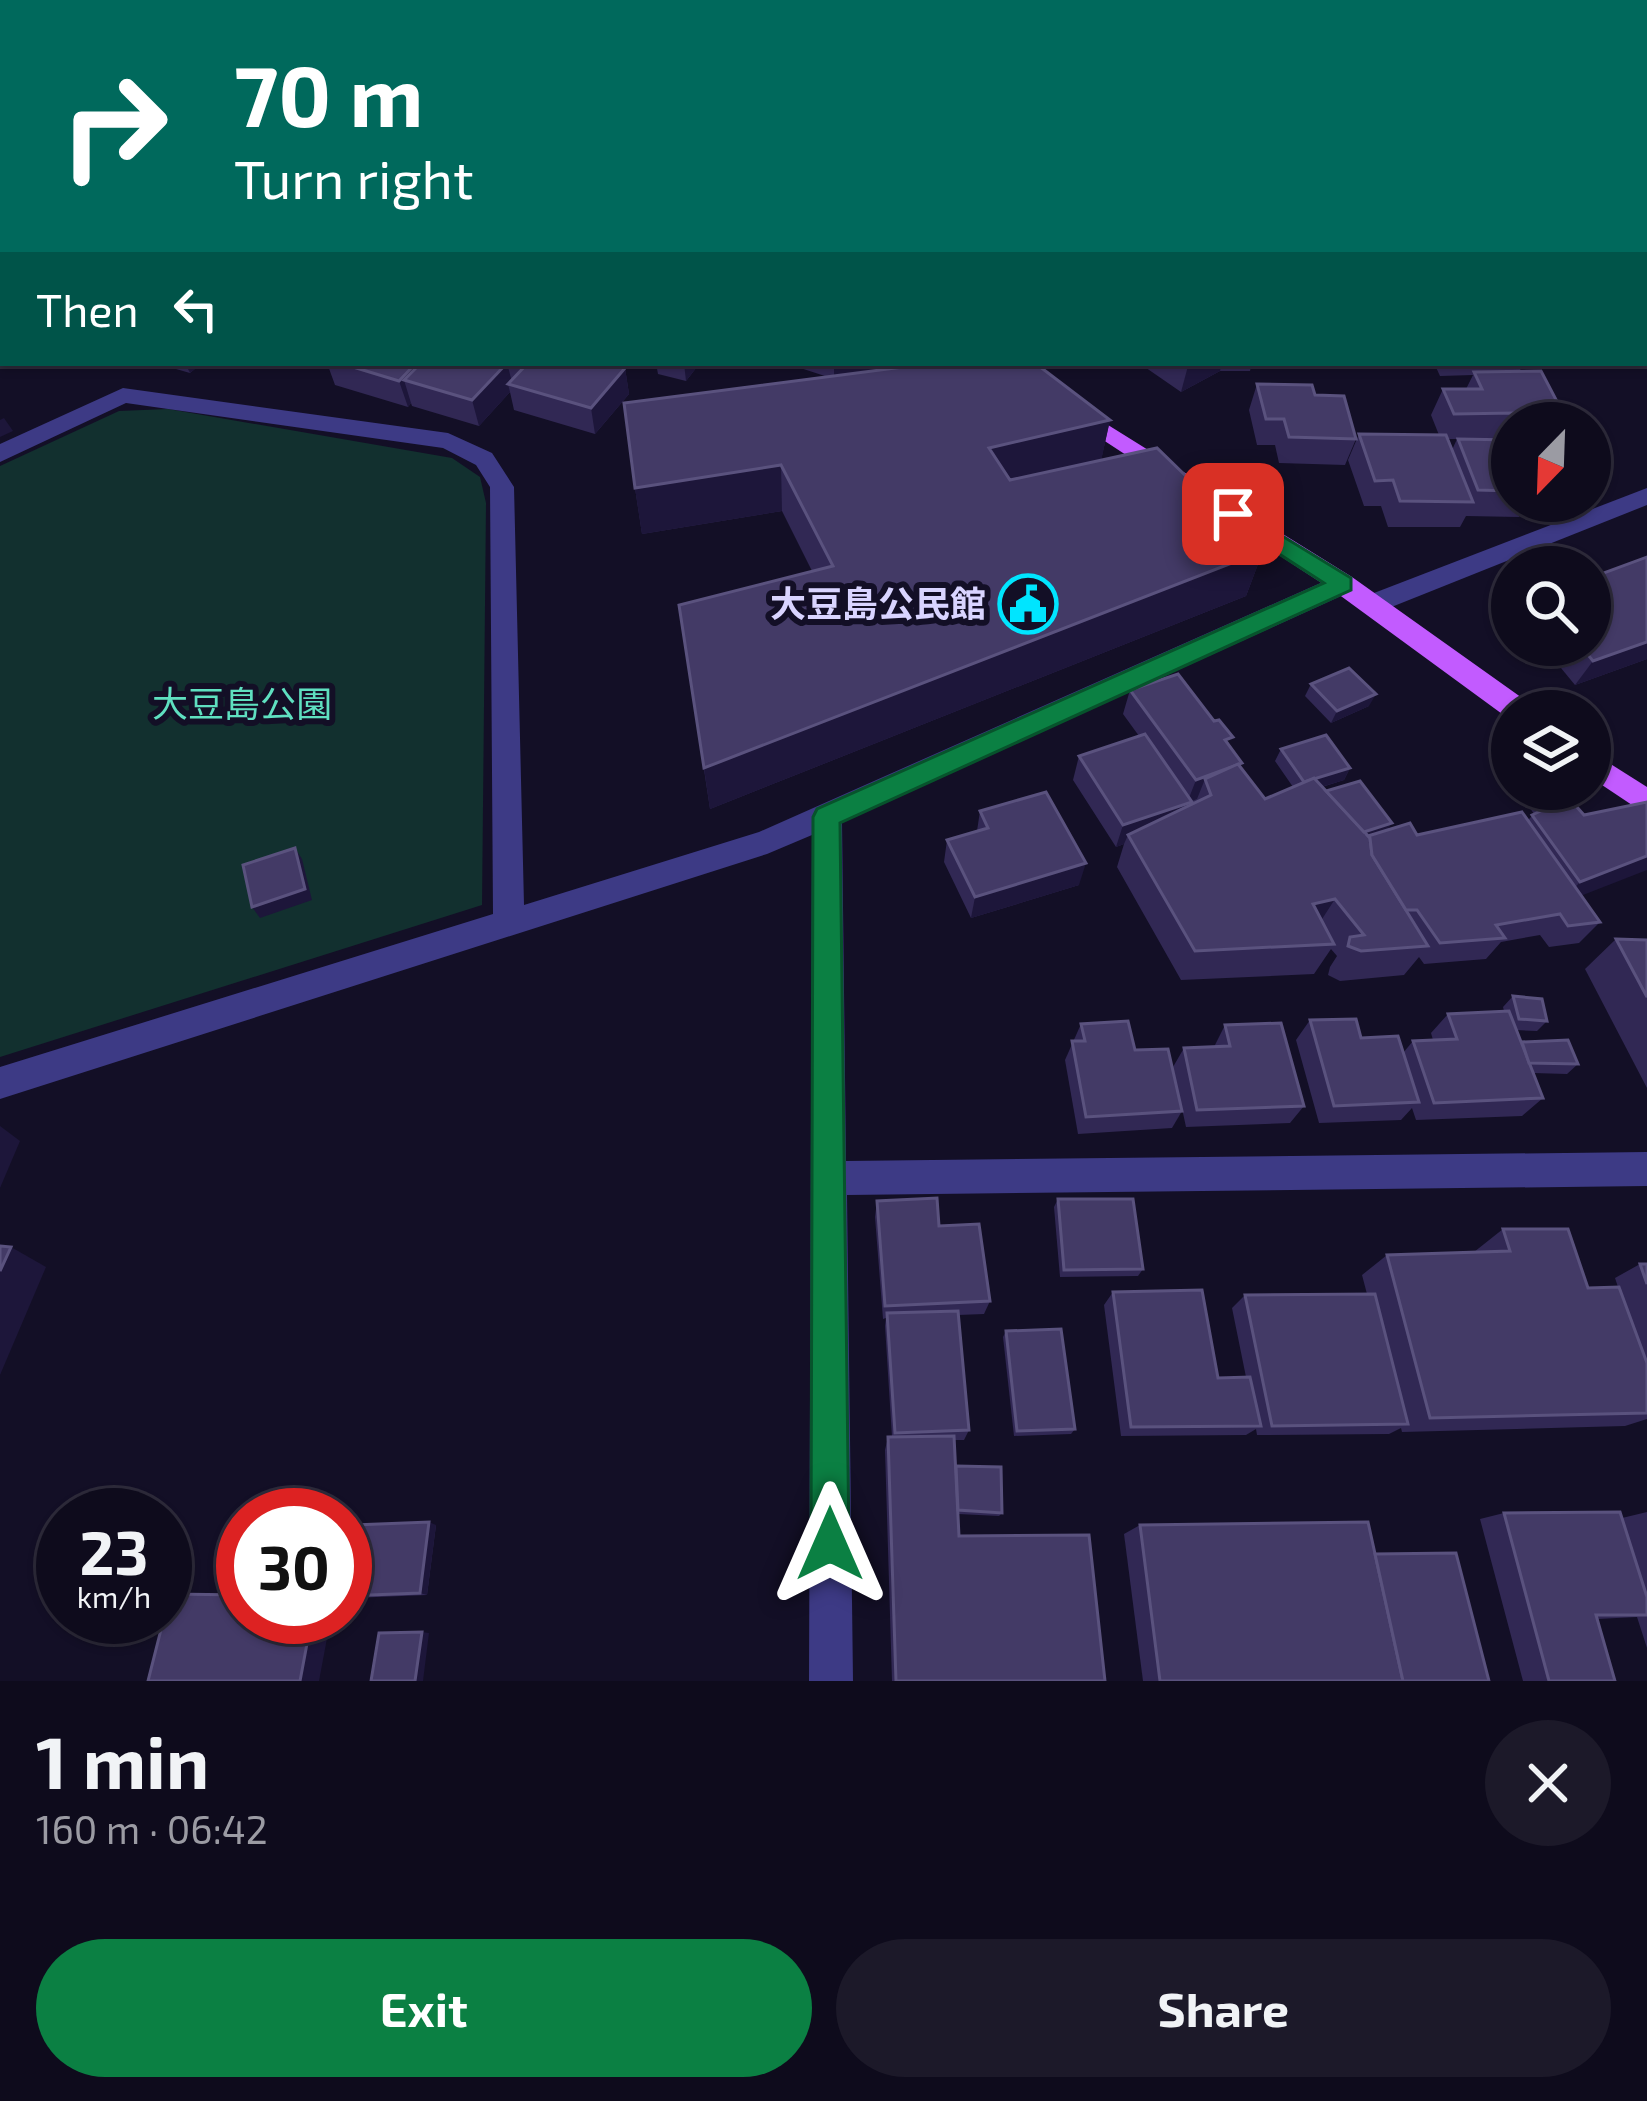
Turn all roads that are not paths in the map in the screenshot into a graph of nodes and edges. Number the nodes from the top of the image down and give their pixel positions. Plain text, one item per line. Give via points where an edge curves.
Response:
1 (1053, 397) edge
2 (0, 454) edge
3 (1647, 496) edge
4 (1343, 584) junction
5 (1370, 604) junction
6 (1491, 691) edge
7 (1611, 777) edge
8 (1647, 802) edge
9 (827, 817) junction
10 (509, 921) junction
11 (0, 1083) edge
12 (1647, 1169) edge
13 (828, 1178) junction
14 (831, 1681) edge

1 - 4 main road
2 - 10 street via 123,395 448,441 484,459 502,487
3 - 5 street
4 - 5 main road
4 - 9 street
5 - 6 main road
7 - 8 main road
9 - 10 street
9 - 13 street
10 - 11 street
12 - 13 street
13 - 14 street

